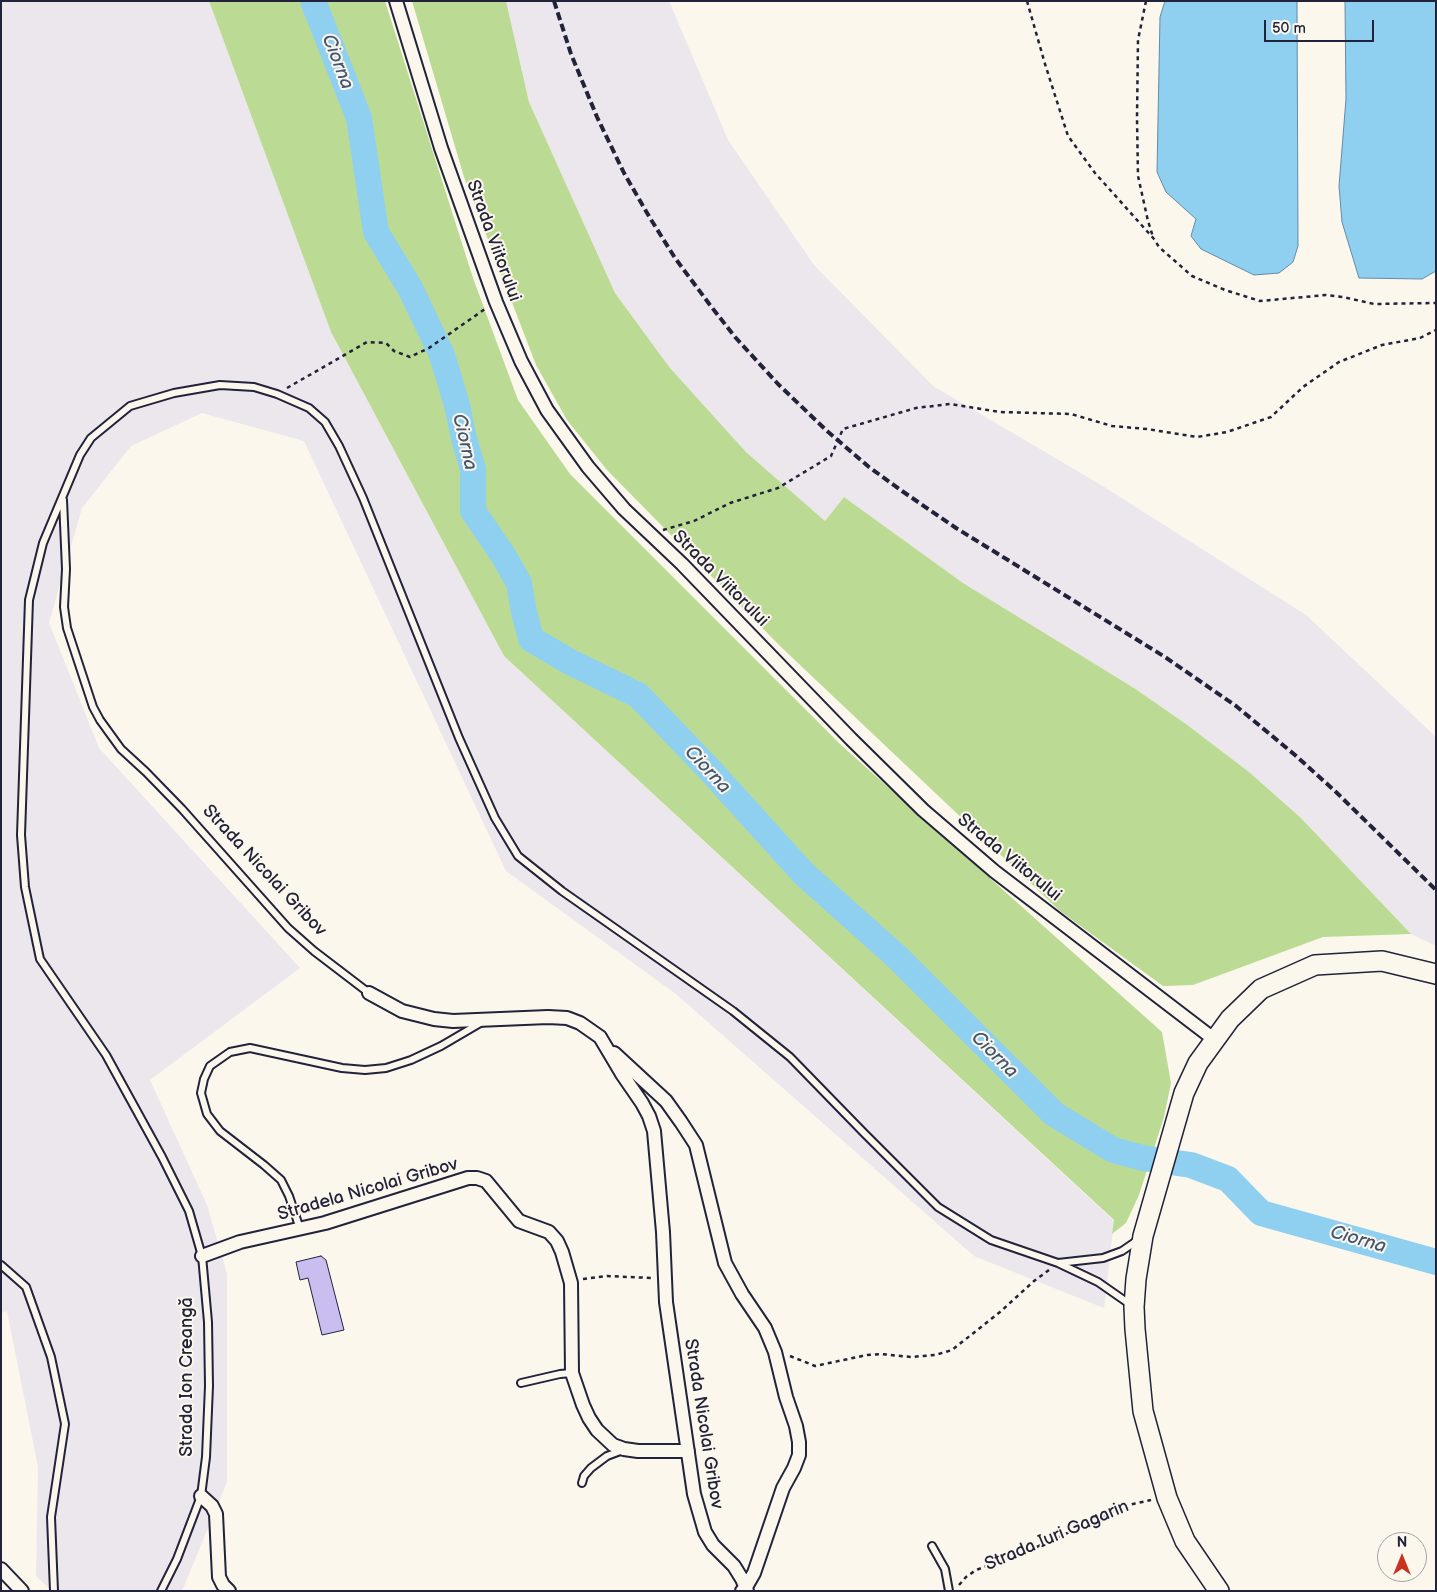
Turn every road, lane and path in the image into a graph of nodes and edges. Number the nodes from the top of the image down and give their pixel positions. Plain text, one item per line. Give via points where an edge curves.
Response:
1 (396, 1) edge
2 (1027, 1) edge
3 (1146, 1) edge
4 (1154, 240) junction
5 (496, 302) junction
6 (1436, 303) edge
7 (1436, 330) edge
8 (277, 394) junction
9 (62, 498) junction
10 (650, 533) junction
11 (1436, 974) edge
12 (369, 993) joint
13 (486, 1020) junction
14 (1215, 1040) junction
15 (606, 1047) junction
16 (300, 1229) junction
17 (1143, 1236) junction
18 (202, 1256) junction
19 (1058, 1263) junction
20 (1, 1265) edge
21 (664, 1279) junction
22 (571, 1283) junction
23 (1134, 1307) junction
24 (777, 1360) junction
25 (572, 1373) junction
26 (521, 1383) dead end
27 (624, 1449) junction
28 (688, 1451) junction
29 (582, 1483) dead end
30 (201, 1496) junction
31 (1167, 1498) junction
32 (932, 1546) dead end
33 (1, 1569) edge
34 (745, 1590) edge
35 (22, 1591) edge
36 (54, 1591) edge
37 (161, 1591) edge
38 (230, 1591) edge
39 (949, 1591) edge
40 (956, 1591) edge
41 (1219, 1591) edge

1 - 5 street, Strada Viitorului via 441,148
2 - 4 path via 1068,136 1095,173
3 - 4 path via 1138,40 1138,176
4 - 6 path via 1192,276 1260,301 1326,296 1374,304
5 - 8 path via 410,357 394,351 386,343 367,342
5 - 10 street, Strada Viitorului via 521,361 547,410 588,467 624,509
7 - 10 path via 1420,338 1382,345 1339,362 1303,387 1271,417 1227,432 1197,437 1112,426 1071,414 1000,412 950,404 916,408 842,429 831,456 778,488 730,503 694,521
8 - 9 lane, Strada Ion Creangă via 254,387 220,384 130,406 91,438 80,455
8 - 19 lane, Strada Ion Creangă via 309,408 325,422 339,446 463,747 495,818 518,856 562,891 733,1011 790,1057 938,1207 991,1240
9 - 12 lane, Strada Nicolai Gribov via 67,628 93,707 110,737 182,809 288,928
9 - 18 lane, Strada Ion Creangă via 44,543 29,600 22,835 25,887 40,959 106,1055 162,1157 189,1211
10 - 14 street, Strada Viitorului via 923,810 994,871
11 - 14 main road via 1382,961 1315,965 1261,989 1230,1019
12 - 13 street, Strada Nicolai Gribov via 402,1011 434,1019
13 - 15 street, Strada Nicolai Gribov via 567,1018 600,1037
13 - 16 lane via 441,1046 386,1068 342,1068 250,1048 230,1052 210,1066 201,1093 207,1114 220,1131 281,1180
14 - 17 main road via 1198,1063 1184,1093
15 - 21 street, Strada Nicolai Gribov via 649,1116 654,1131
15 - 24 street via 666,1101 696,1145 725,1263 765,1328
16 - 18 street, Stradela Nicolai Gribov via 240,1242
16 - 22 street, Stradela Nicolai Gribov via 477,1178 493,1187 519,1221 549,1232 562,1252
17 - 19 lane via 1122,1251 1103,1258
17 - 23 main road
18 - 30 lane, Strada Ion Creangă via 209,1386
19 - 23 lane, Strada Ion Creangă via 1098,1282
19 - 24 path via 952,1350 911,1357 867,1355 815,1366 789,1355
20 - 36 lane via 26,1287 51,1357 65,1424 51,1517
21 - 22 path via 607,1276
21 - 28 street, Strada Nicolai Gribov
22 - 25 street, Stradela Nicolai Gribov
23 - 31 main road via 1143,1411
24 - 34 street via 796,1426 799,1455 783,1488 760,1560
25 - 26 lane
25 - 27 street, Stradela Nicolai Gribov via 583,1405 597,1430 613,1445
27 - 28 street, Stradela Nicolai Gribov
27 - 29 lane via 591,1468
28 - 34 street, Strada Nicolai Gribov via 694,1494 705,1532 734,1566
30 - 37 lane, Strada Ion Creangă
30 - 38 street via 216,1514 219,1576
31 - 40 path, Strada Iuri Gagarin via 1133,1504 976,1570
31 - 41 main road via 1185,1540
32 - 39 lane via 945,1569
33 - 35 street

